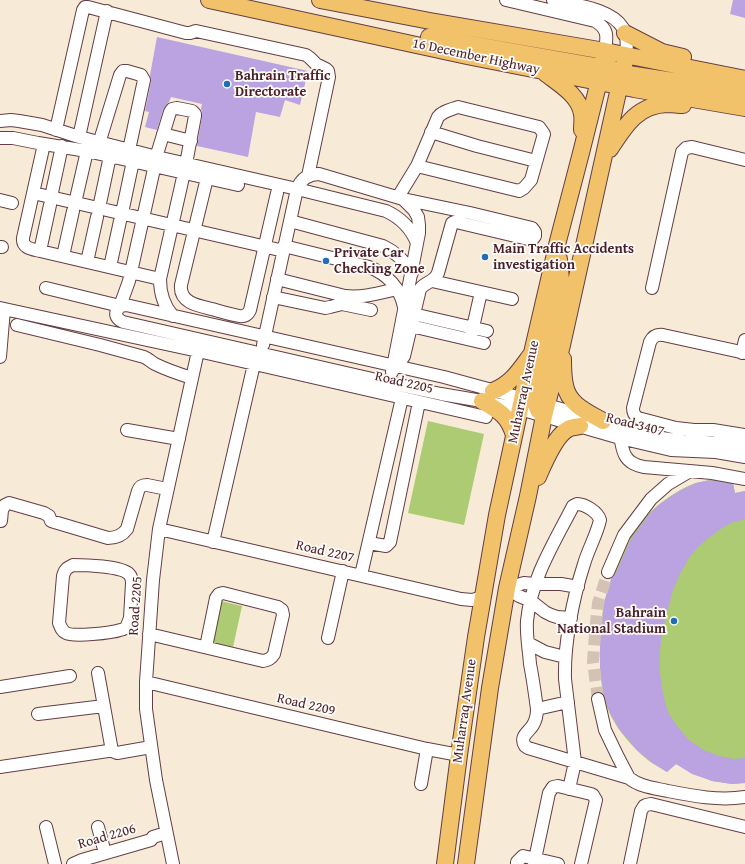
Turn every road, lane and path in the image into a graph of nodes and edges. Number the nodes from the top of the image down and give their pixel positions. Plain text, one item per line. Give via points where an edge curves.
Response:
1 (209, 0) edge
2 (321, 0) edge
3 (506, 0) edge
4 (553, 0) edge
5 (107, 11) junction
6 (337, 28) junction
7 (625, 33) junction
8 (605, 52) junction
9 (626, 56) junction
10 (745, 70) edge
11 (542, 71) junction
12 (600, 74) junction
13 (620, 79) junction
14 (745, 79) edge
15 (745, 92) edge
16 (745, 109) edge
17 (0, 121) edge
18 (83, 121) junction
19 (28, 122) junction
20 (56, 130) junction
21 (431, 132) junction
22 (163, 134) junction
23 (0, 138) edge
24 (80, 138) junction
25 (24, 140) junction
26 (191, 141) junction
27 (44, 144) junction
28 (96, 144) junction
29 (62, 149) junction
30 (581, 153) junction
31 (131, 155) junction
32 (604, 156) junction
33 (157, 158) junction
34 (109, 159) junction
35 (745, 160) edge
36 (536, 161) junction
37 (417, 166) junction
38 (185, 169) junction
39 (308, 176) junction
40 (207, 178) junction
41 (243, 182) junction
42 (33, 193) junction
43 (277, 193) junction
44 (296, 193) junction
45 (400, 198) junction
46 (0, 200) edge
47 (51, 201) junction
48 (12, 203) dead end
49 (74, 207) junction
50 (98, 212) junction
51 (121, 217) junction
52 (143, 218) junction
53 (290, 221) junction
54 (173, 225) junction
55 (195, 230) junction
56 (558, 241) junction
57 (417, 243) junction
58 (265, 246) junction
59 (284, 248) junction
60 (40, 251) junction
61 (63, 256) junction
62 (87, 262) junction
63 (110, 267) junction
64 (131, 272) junction
65 (412, 273) junction
66 (160, 279) junction
67 (277, 279) junction
68 (432, 281) junction
69 (46, 288) dead end
70 (652, 288) dead end
71 (397, 289) junction
72 (481, 292) junction
73 (273, 297) junction
74 (512, 299) dead end
75 (120, 306) junction
76 (2, 308) edge
77 (371, 310) dead end
78 (173, 316) junction
79 (409, 317) junction
80 (16, 325) dead end
81 (471, 334) junction
82 (264, 337) junction
83 (485, 337) dead end
84 (745, 340) edge
85 (562, 345) junction
86 (198, 351) junction
87 (261, 353) junction
88 (532, 353) junction
89 (744, 353) edge
90 (0, 357) edge
91 (254, 364) junction
92 (393, 365) junction
93 (444, 377) junction
94 (192, 378) junction
95 (390, 383) junction
96 (440, 394) junction
97 (487, 396) junction
98 (402, 398) junction
99 (419, 402) junction
100 (534, 406) junction
101 (486, 417) dead end
102 (602, 421) junction
103 (580, 426) junction
104 (127, 430) dead end
105 (514, 435) junction
106 (745, 435) edge
107 (620, 438) junction
108 (178, 439) junction
109 (725, 443) junction
110 (745, 447) edge
111 (745, 457) edge
112 (690, 471) junction
113 (745, 479) edge
114 (167, 489) junction
115 (528, 496) junction
116 (497, 515) junction
117 (1, 521) edge
118 (159, 530) junction
119 (213, 542) junction
120 (369, 543) junction
121 (343, 571) junction
122 (608, 572) tunnel mouth
123 (361, 575) junction
124 (535, 584) junction
125 (578, 587) junction
126 (507, 588) junction
127 (131, 596) junction
128 (152, 596) junction
129 (483, 597) junction
130 (531, 600) junction
131 (570, 618) junction
132 (149, 634) junction
133 (328, 638) dead end
134 (528, 643) junction
135 (206, 647) junction
136 (565, 656) junction
137 (98, 673) dead end
138 (70, 676) dead end
139 (146, 682) junction
140 (0, 687) edge
141 (598, 699) tunnel mouth
142 (568, 702) junction
143 (104, 706) junction
144 (537, 709) junction
145 (38, 714) dead end
146 (151, 748) junction
147 (427, 748) junction
148 (114, 752) junction
149 (459, 755) junction
150 (575, 762) junction
151 (0, 767) edge
152 (19, 768) junction
153 (0, 774) edge
154 (629, 778) junction
155 (421, 784) dead end
156 (570, 789) junction
157 (745, 797) edge
158 (46, 827) dead end
159 (98, 827) dead end
160 (745, 827) edge
161 (167, 836) junction
162 (105, 853) junction
163 (534, 861) edge
164 (56, 864) edge
165 (73, 864) edge
166 (173, 864) edge
167 (445, 864) edge
168 (466, 864) edge
169 (517, 864) edge
170 (558, 864) edge
171 (581, 864) edge
172 (630, 864) edge

1 - 6 main road, 16 December Highway
2 - 8 main road, 16 December Highway
3 - 8 street, Muharraq Avenue via 601,24 606,31
4 - 7 street via 609,15 619,22
5 - 18 street
5 - 20 street via 87,7 83,10
5 - 39 street via 186,33 196,31 306,55 326,69 329,77
6 - 11 main road, 16 December Highway
6 - 12 main road via 364,26
7 - 9 street, Muharraq Avenue
7 - 10 main road via 673,55
8 - 9 main road, 16 December Highway
8 - 12 main road, Muharraq Avenue
9 - 12 main road via 619,64
9 - 13 main road, Muharraq Avenue
9 - 14 main road, 16 December Highway
11 - 12 main road, 16 December Highway
11 - 30 main road via 568,90 577,101 582,114
12 - 13 main road via 615,74
12 - 30 main road, Muharraq Avenue
13 - 15 main road
13 - 16 main road
13 - 32 main road, Muharraq Avenue
16 - 32 main road via 667,104 651,107 631,119
17 - 19 street
18 - 24 street
18 - 28 street
19 - 20 street
19 - 25 street via 23,132
20 - 24 street
21 - 36 street
21 - 36 street via 442,113 458,108 539,127 544,134
21 - 37 street
22 - 26 street
22 - 26 street via 172,109 193,112 195,116
22 - 33 street
23 - 25 street
24 - 28 street
25 - 27 street
26 - 38 street
27 - 29 street
27 - 42 street
28 - 29 street
28 - 31 street
28 - 31 street via 121,73 126,71 141,75 143,81
28 - 34 street
28 - 49 street
29 - 47 street
30 - 56 main road, Muharraq Avenue
31 - 33 street
31 - 34 street
31 - 51 street
32 - 85 main road, Muharraq Avenue
33 - 38 street
33 - 52 street
34 - 50 street
35 - 70 street via 692,147 682,152
36 - 37 street via 531,180 519,191
37 - 45 street
38 - 40 street
38 - 41 street
38 - 54 street
39 - 44 street via 299,184
39 - 45 street via 319,174
40 - 41 street
40 - 55 street
41 - 43 street
41 - 44 street
42 - 47 street
42 - 60 street via 23,241 28,248
43 - 44 street
43 - 58 street
44 - 53 street
44 - 57 street via 386,211 405,224
45 - 57 street via 418,217
45 - 68 street via 532,228 535,232 532,240 454,222 437,276
46 - 48 street
47 - 49 street
47 - 60 street
49 - 50 street
49 - 61 street
50 - 51 street
50 - 62 street
51 - 52 street
51 - 63 street
52 - 54 street
52 - 64 street
53 - 59 street
53 - 65 street via 383,246 400,256
54 - 55 street
54 - 66 street
55 - 58 street
55 - 58 street via 180,289 182,296 195,305 239,316 247,315 250,310
56 - 88 main road, Muharraq Avenue
56 - 100 main road via 561,280
57 - 65 street
58 - 59 street
59 - 67 street
59 - 71 street via 369,267 382,273
60 - 61 street
61 - 62 street
62 - 63 street
63 - 64 street
64 - 66 street
64 - 75 street
65 - 79 street
66 - 78 street via 162,299
67 - 71 street via 352,297 364,297
67 - 73 street
68 - 72 street
68 - 79 street via 420,289
69 - 75 street
71 - 79 street
72 - 74 street
72 - 81 street
73 - 77 street via 324,308 342,304
73 - 82 street
75 - 78 street via 126,305
75 - 87 street via 116,315 118,320 123,322
76 - 86 street, Road 2205
76 - 90 street
78 - 82 street
79 - 81 street
79 - 92 street
79 - 92 street via 404,356 400,362
80 - 94 street via 144,357
81 - 83 street
82 - 87 street
82 - 92 street
84 - 89 street
85 - 100 main road, Muharraq Avenue
85 - 102 main road via 565,385 570,398
86 - 91 street, Road 2205
86 - 94 street, Road 2205
87 - 95 street
88 - 97 main road via 509,382
88 - 100 main road, Muharraq Avenue
89 - 109 street via 664,335 656,336 650,342 633,408 638,418 665,426 713,430
91 - 98 street, Road 2205
91 - 119 street
92 - 93 street
92 - 95 street
93 - 96 street via 440,385
93 - 97 street
94 - 108 street, Road 2205
95 - 96 street
96 - 97 street
97 - 100 street
97 - 105 main road via 510,423
98 - 99 street, Road 2205
98 - 120 street
99 - 101 street, Road 2205
99 - 120 street via 390,542 384,546
100 - 102 street, Road 3407
100 - 103 street, Road 3407
100 - 105 main road, Muharraq Avenue
100 - 115 main road, Muharraq Avenue
102 - 109 street, Road 3407 via 662,438
103 - 107 street, Road 3407
103 - 115 main road via 567,429 555,441
104 - 108 street
105 - 116 main road, Muharraq Avenue
106 - 109 street
107 - 109 street, Road 3407 via 671,450
107 - 112 street via 625,455 637,465
108 - 114 street, Road 2205
109 - 110 street, Road 3407
109 - 111 street, Road 3407
112 - 113 street
112 - 122 street via 668,484 651,499 624,535
114 - 117 street via 147,485 140,487 126,529 123,534 114,538 51,521 44,513 9,503 2,510
114 - 118 street, Road 2205
115 - 126 main road, Muharraq Avenue
116 - 126 main road via 502,529 498,575
116 - 129 main road, Muharraq Avenue
118 - 119 street, Road 2207
118 - 128 street, Road 2205
119 - 121 street, Road 2207
120 - 123 street
121 - 123 street, Road 2207
121 - 133 street
123 - 129 street, Road 2207 via 461,599
124 - 125 street
124 - 125 street via 573,506 580,504 597,514 600,520 587,553
124 - 126 street via 524,583
124 - 130 street
125 - 131 street
126 - 129 main road
126 - 130 street
126 - 168 main road, Muharraq Avenue via 490,688
127 - 127 street via 132,579 124,571 73,565 64,571 63,576 59,623 61,629 73,635 122,630 126,628 130,618
127 - 128 street
128 - 132 street, Road 2205
129 - 149 main road, Muharraq Avenue
130 - 131 street via 551,615
130 - 134 street via 527,621
131 - 136 street
132 - 135 street
132 - 139 street, Road 2205
134 - 136 street via 545,652
134 - 144 street
135 - 135 street via 263,660 270,659 274,654 283,611 278,607 219,594
136 - 142 street
137 - 143 street
138 - 140 street
139 - 146 street, Road 2205 via 146,709
139 - 147 street, Road 2209
141 - 154 street via 605,730
142 - 144 street
142 - 150 street
143 - 145 street
143 - 148 street
144 - 150 street via 533,724 522,738 524,746
146 - 148 street
146 - 161 street, Road 2205
147 - 149 street, Road 2209
147 - 155 street
148 - 152 street via 110,758 79,759
149 - 167 main road, Muharraq Avenue
150 - 154 street
150 - 156 street
151 - 152 street
152 - 153 street
154 - 157 street via 644,786 689,795
156 - 163 street via 555,786 550,791
156 - 171 street via 591,794 596,800
158 - 164 street
159 - 162 street
160 - 172 street via 646,804 642,808
161 - 162 street, Road 2206 via 157,842 151,840
161 - 166 street, Road 2205
162 - 165 street, Road 2206
163 - 169 street via 523,856
163 - 170 street

